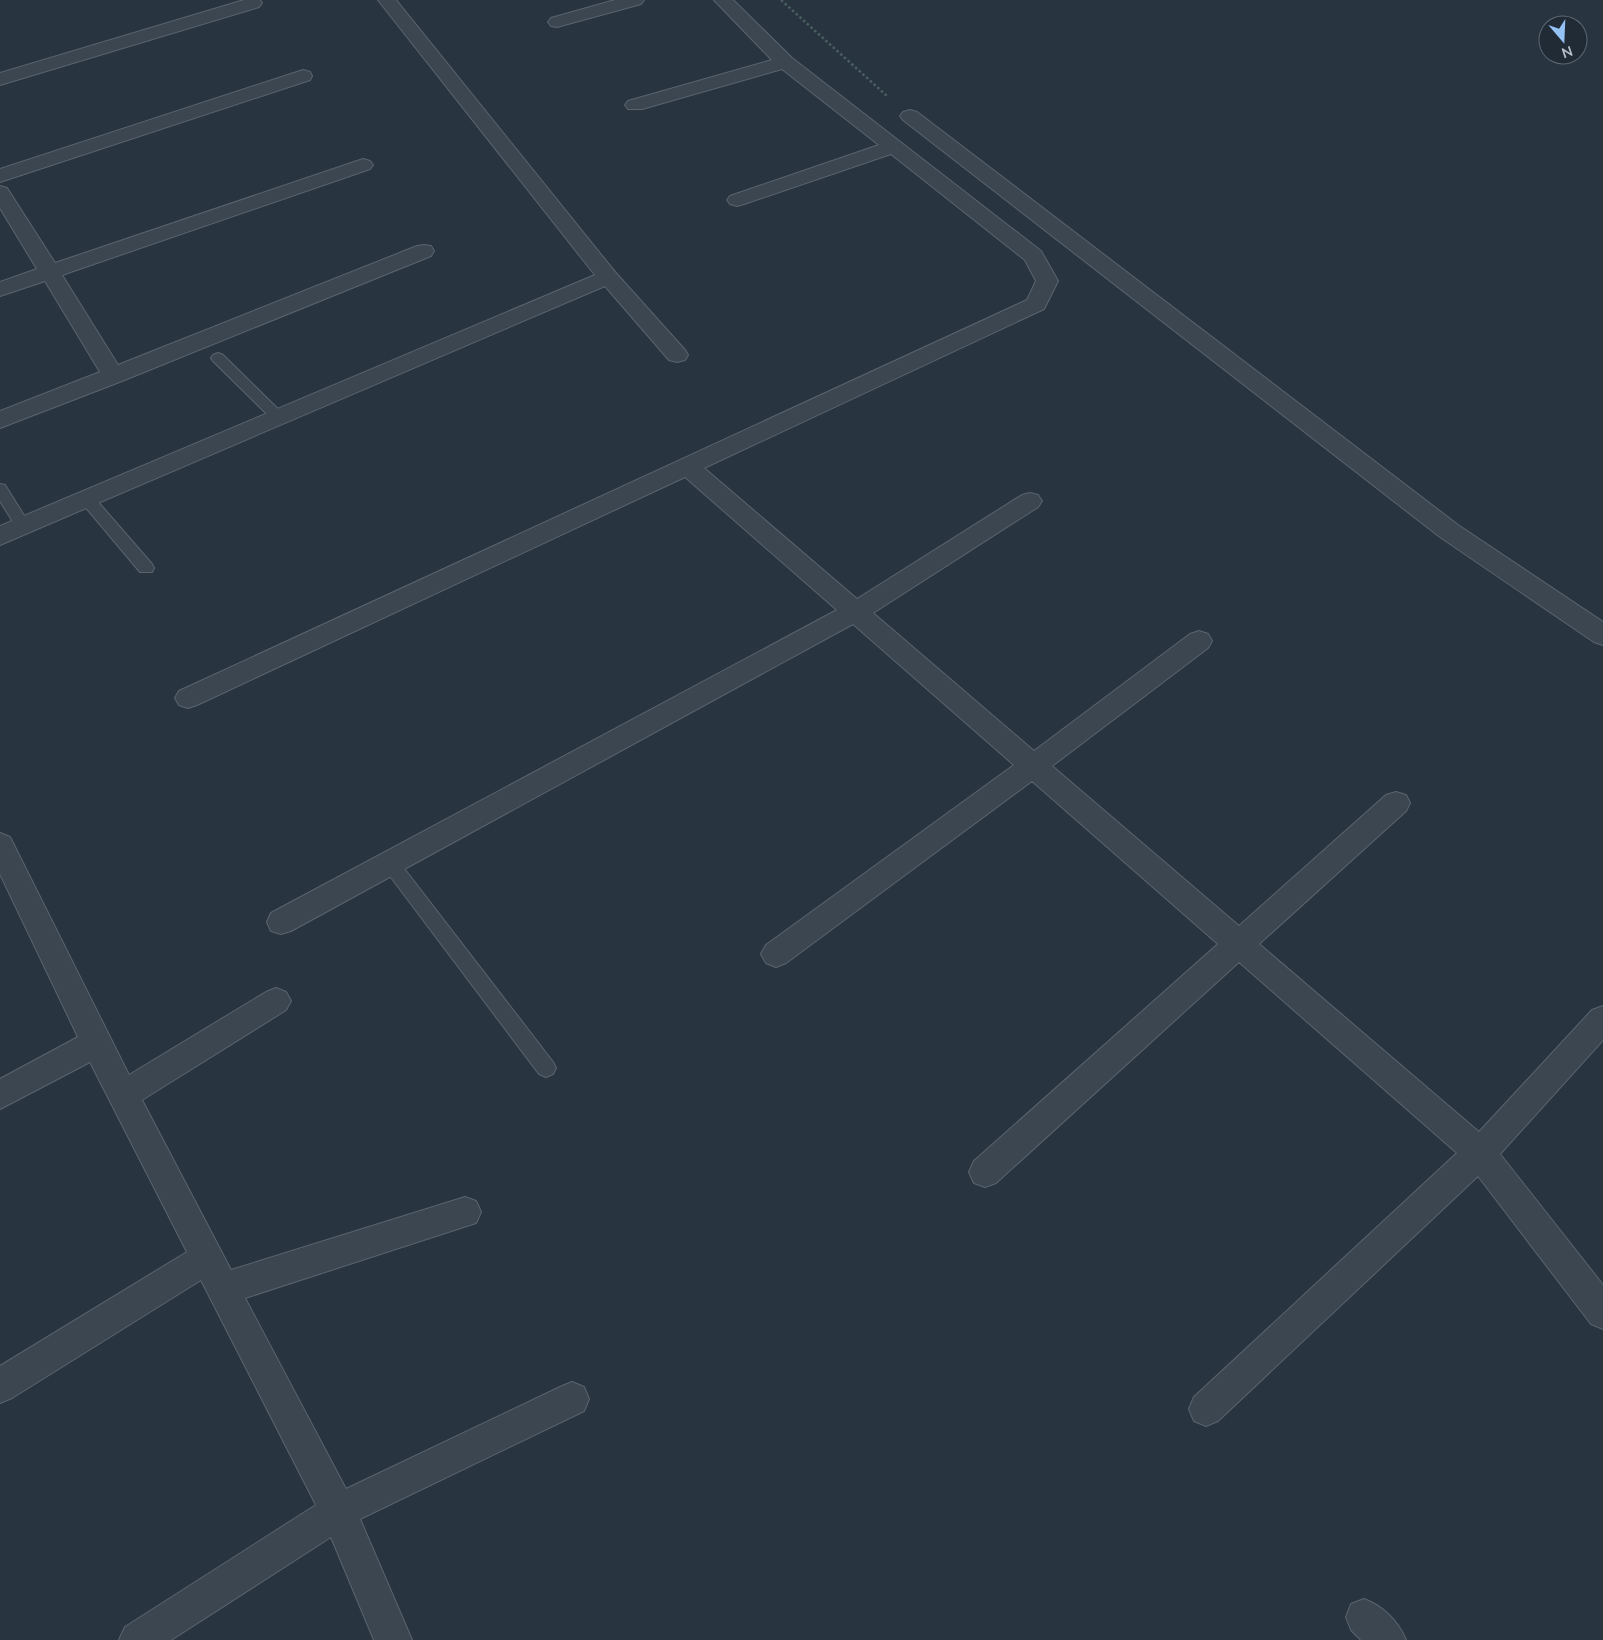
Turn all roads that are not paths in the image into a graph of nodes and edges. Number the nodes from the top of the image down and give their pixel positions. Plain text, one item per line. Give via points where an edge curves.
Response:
1 (387, 0) edge
2 (635, 0) edge
3 (723, 0) edge
4 (253, 3) dead end
5 (557, 22) dead end
6 (785, 62) junction
7 (303, 76) dead end
8 (0, 79) edge
9 (635, 105) dead end
10 (910, 116) road end
11 (893, 147) junction
12 (363, 165) dead end
13 (0, 176) edge
14 (0, 192) edge
15 (737, 200) dead end
16 (424, 251) dead end
17 (50, 273) junction
18 (608, 277) junction
19 (0, 289) edge
20 (676, 354) dead end
21 (218, 358) dead end
22 (114, 376) junction
23 (278, 417) junction
24 (0, 420) edge
25 (688, 467) junction
26 (0, 489) edge
27 (87, 499) junction
28 (1030, 501) dead end
29 (23, 526) junction
30 (0, 536) edge
31 (146, 568) dead end
32 (855, 612) junction
33 (1603, 635) edge
34 (1199, 641) dead end
35 (188, 698) dead end
36 (1033, 766) junction
37 (1396, 803) dead end
38 (0, 844) edge
39 (390, 863) junction
40 (282, 922) dead end
41 (1239, 944) junction
42 (776, 954) dead end
43 (276, 1001) dead end
44 (1603, 1020) edge
45 (96, 1043) junction
46 (546, 1068) dead end
47 (0, 1095) edge
48 (122, 1096) junction
49 (1480, 1152) junction
50 (985, 1172) dead end
51 (464, 1212) dead end
52 (207, 1258) junction
53 (222, 1289) junction
54 (1603, 1312) edge
55 (0, 1386) edge
56 (572, 1399) dead end
57 (1206, 1409) dead end
58 (338, 1511) junction
59 (138, 1640) edge
60 (393, 1640) edge

1 - 18 street
2 - 5 street
3 - 6 street
4 - 8 street
6 - 9 street
6 - 11 street
7 - 13 street
10 - 33 street via 1449,531
11 - 15 street
11 - 25 street via 1034,256 1046,281 1036,304
12 - 17 street
14 - 17 street
16 - 22 street
17 - 19 street
17 - 22 street
18 - 20 street
18 - 23 street
21 - 23 lane
22 - 24 street
23 - 27 street
25 - 32 street
25 - 35 street
26 - 29 lane
27 - 29 street
27 - 31 lane
28 - 32 street
29 - 30 street
32 - 36 street
32 - 39 street
34 - 36 street
36 - 41 street
36 - 42 street
37 - 41 street
38 - 45 street
39 - 40 street
39 - 46 lane
41 - 49 street
41 - 50 street
43 - 48 street
44 - 49 street
45 - 47 street
45 - 48 street
48 - 52 street
49 - 54 street
49 - 57 street
51 - 53 street
52 - 53 street
52 - 55 street
53 - 58 street
56 - 58 street
58 - 59 street
58 - 60 street

